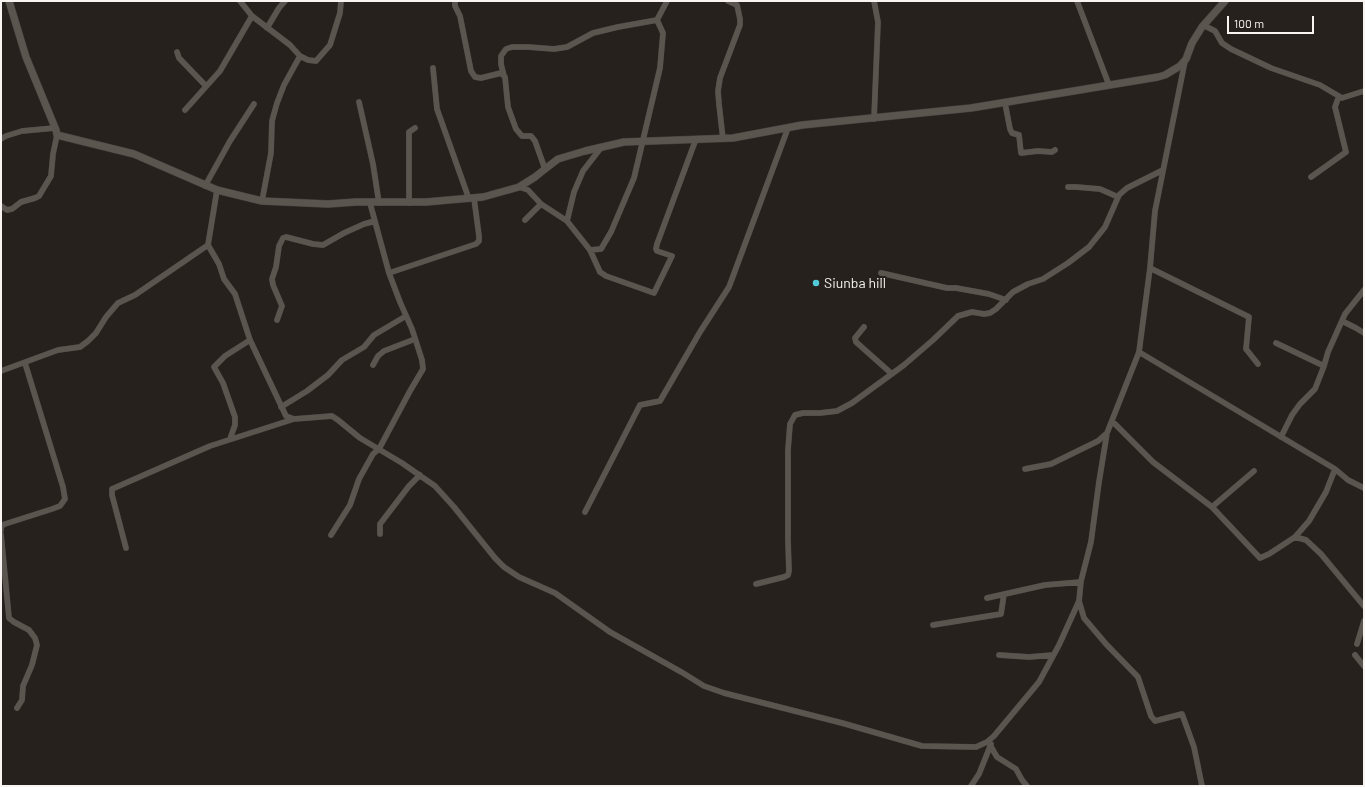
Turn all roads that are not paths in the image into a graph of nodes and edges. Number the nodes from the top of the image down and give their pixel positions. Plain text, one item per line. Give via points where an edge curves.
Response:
1 (9, 1) edge
2 (240, 1) edge
3 (285, 1) edge
4 (341, 1) edge
5 (455, 1) edge
6 (667, 1) edge
7 (728, 1) edge
8 (874, 1) edge
9 (1077, 1) edge
10 (1225, 1) edge
11 (252, 16) junction
12 (657, 20) junction
13 (1204, 25) junction
14 (267, 28) junction
15 (177, 52) dead end
16 (300, 56) junction
17 (1186, 59) junction
18 (433, 68) dead end
19 (504, 76) junction
20 (1109, 85) junction
21 (206, 86) junction
22 (1364, 91) edge
23 (1338, 96) junction
24 (359, 102) dead end
25 (1005, 103) junction
26 (254, 104) dead end
27 (185, 110) dead end
28 (874, 119) junction
29 (415, 128) dead end
30 (788, 128) junction
31 (56, 132) junction
32 (1, 139) edge
33 (696, 139) junction
34 (723, 139) junction
35 (642, 141) junction
36 (600, 149) junction
37 (1055, 150) dead end
38 (545, 169) junction
39 (1163, 170) junction
40 (1311, 177) dead end
41 (205, 186) junction
42 (519, 187) junction
43 (1068, 187) dead end
44 (217, 190) junction
45 (1118, 197) junction
46 (471, 198) junction
47 (262, 201) junction
48 (370, 203) junction
49 (379, 203) junction
50 (409, 203) junction
51 (541, 204) junction
52 (1, 206) edge
53 (525, 220) dead end
54 (567, 220) junction
55 (375, 221) junction
56 (208, 245) junction
57 (590, 250) junction
58 (1150, 268) junction
59 (389, 273) junction
60 (881, 273) dead end
61 (1364, 290) edge
62 (1006, 300) junction
63 (406, 316) junction
64 (277, 320) dead end
65 (1342, 321) junction
66 (864, 327) dead end
67 (1364, 334) edge
68 (415, 339) junction
69 (250, 340) junction
70 (1276, 343) dead end
71 (1139, 352) junction
72 (25, 363) junction
73 (1258, 364) dead end
74 (373, 365) dead end
75 (1324, 366) junction
76 (1, 371) edge
77 (892, 374) junction
78 (281, 407) junction
79 (294, 419) junction
80 (1112, 421) junction
81 (1107, 433) junction
82 (1281, 437) junction
83 (230, 439) junction
84 (379, 449) junction
85 (1025, 469) dead end
86 (1335, 469) junction
87 (1254, 471) dead end
88 (420, 475) junction
89 (1364, 488) edge
90 (1212, 507) junction
91 (585, 512) dead end
92 (1, 530) edge
93 (1, 534) edge
94 (380, 534) dead end
95 (331, 535) dead end
96 (1295, 537) junction
97 (126, 548) dead end
98 (1081, 582) junction
99 (756, 584) dead end
100 (1004, 594) junction
101 (987, 598) dead end
102 (1079, 601) junction
103 (1364, 606) edge
104 (1364, 621) edge
105 (932, 625) dead end
106 (1357, 644) dead end
107 (999, 655) dead end
108 (1053, 655) junction
109 (1355, 656) dead end
110 (1364, 666) edge
111 (17, 708) dead end
112 (994, 736) junction
113 (990, 745) junction
114 (971, 786) edge
115 (1028, 786) edge
116 (1202, 786) edge

1 - 31 street via 26,57
2 - 11 street
3 - 14 street
4 - 16 street via 330,45 316,61
5 - 19 street via 471,71 475,77 481,78 501,73
6 - 12 street
7 - 34 street via 737,5 740,25 720,78 718,91
8 - 28 street via 878,22
9 - 20 street
10 - 13 street
11 - 14 street
11 - 21 street via 220,71
12 - 19 street via 593,33 567,47 506,49 501,56
12 - 35 street via 663,33 660,68
13 - 17 street via 1192,43
13 - 23 street via 1215,31 1222,43 1231,49 1271,68 1320,85
14 - 16 street
15 - 21 street via 179,58
16 - 47 street via 284,85 272,121 271,153
17 - 20 street via 1165,75
17 - 39 street
18 - 46 street via 437,109
19 - 38 street via 508,107 516,129 522,136 530,136 535,141
20 - 25 street
21 - 27 street
22 - 23 street via 1342,98
23 - 40 street via 1335,107 1346,152
24 - 49 street
25 - 28 street
25 - 37 street via 1010,129 1012,133 1019,135 1021,153
26 - 41 street
28 - 30 street
29 - 50 street via 409,132
30 - 34 street
30 - 91 street via 729,288 660,401 640,405
31 - 32 street via 22,131
31 - 41 street via 134,154
31 - 52 street via 51,176 39,196 21,202 12,209 7,210
33 - 34 street
33 - 35 street
33 - 57 street via 657,244 657,251 672,256 654,293 600,272
35 - 36 street via 624,142
35 - 57 street via 634,178 611,232 602,249
36 - 38 street via 558,160
36 - 54 street via 583,171 574,192
38 - 42 street
39 - 45 street via 1127,188
39 - 58 street via 1155,211
41 - 44 street
42 - 46 street
42 - 51 street via 528,190
43 - 45 street via 1100,189
44 - 47 street
44 - 56 street
45 - 62 street via 1105,227 1089,247 1068,263 1042,279 1028,284
46 - 50 street
46 - 59 street via 479,236 476,244
47 - 48 street
48 - 49 street
48 - 55 street
49 - 50 street
51 - 53 street
51 - 54 street
54 - 57 street
55 - 59 street
55 - 64 street via 344,233 324,245 283,238 272,280 282,306
56 - 69 street via 226,283 235,294
56 - 72 street via 118,303 96,333 80,347 58,350
58 - 71 street
58 - 73 street via 1249,317 1246,349
59 - 63 street
60 - 62 street via 947,288 989,294
61 - 65 street
62 - 77 street via 990,313 972,312 958,316
63 - 68 street
63 - 78 street via 374,335 364,347 342,360 328,375
65 - 67 street
65 - 75 street
66 - 77 street via 856,342
68 - 74 street via 384,351
68 - 84 street via 422,360 422,372
69 - 78 street
69 - 83 street via 225,356 214,367 236,417
70 - 75 street
71 - 80 street
71 - 82 street
72 - 76 street
72 - 92 street via 65,499 60,506 4,524
75 - 82 street via 1315,389 1292,415
77 - 99 street via 837,411 803,413 796,415 790,424 789,571 784,577
78 - 79 street via 286,416
79 - 83 street
79 - 84 street via 336,417 360,438
80 - 81 street
80 - 90 street via 1153,462
81 - 85 street via 1098,441 1050,464
81 - 98 street
82 - 86 street
83 - 97 street via 112,489
84 - 88 street
84 - 95 street via 373,454 359,479 350,505
86 - 89 street via 1348,480
86 - 96 street via 1326,492 1309,521
87 - 90 street
88 - 94 street via 380,524
88 - 112 street via 446,498 504,567 555,593 610,632 704,686 724,694 922,746 976,747
90 - 96 street via 1260,558
93 - 111 street via 9,618 29,630 37,645 23,686 22,700
96 - 103 street via 1306,540 1316,549
98 - 100 street via 1045,585
98 - 102 street
100 - 101 street
100 - 105 street via 1001,614
102 - 108 street
102 - 116 street via 1084,618 1138,677 1155,721 1182,714 1194,747
104 - 106 street
107 - 108 street
108 - 112 street via 1039,682
109 - 110 street
112 - 113 street
113 - 114 street via 979,774
113 - 115 street via 997,757 1016,769

